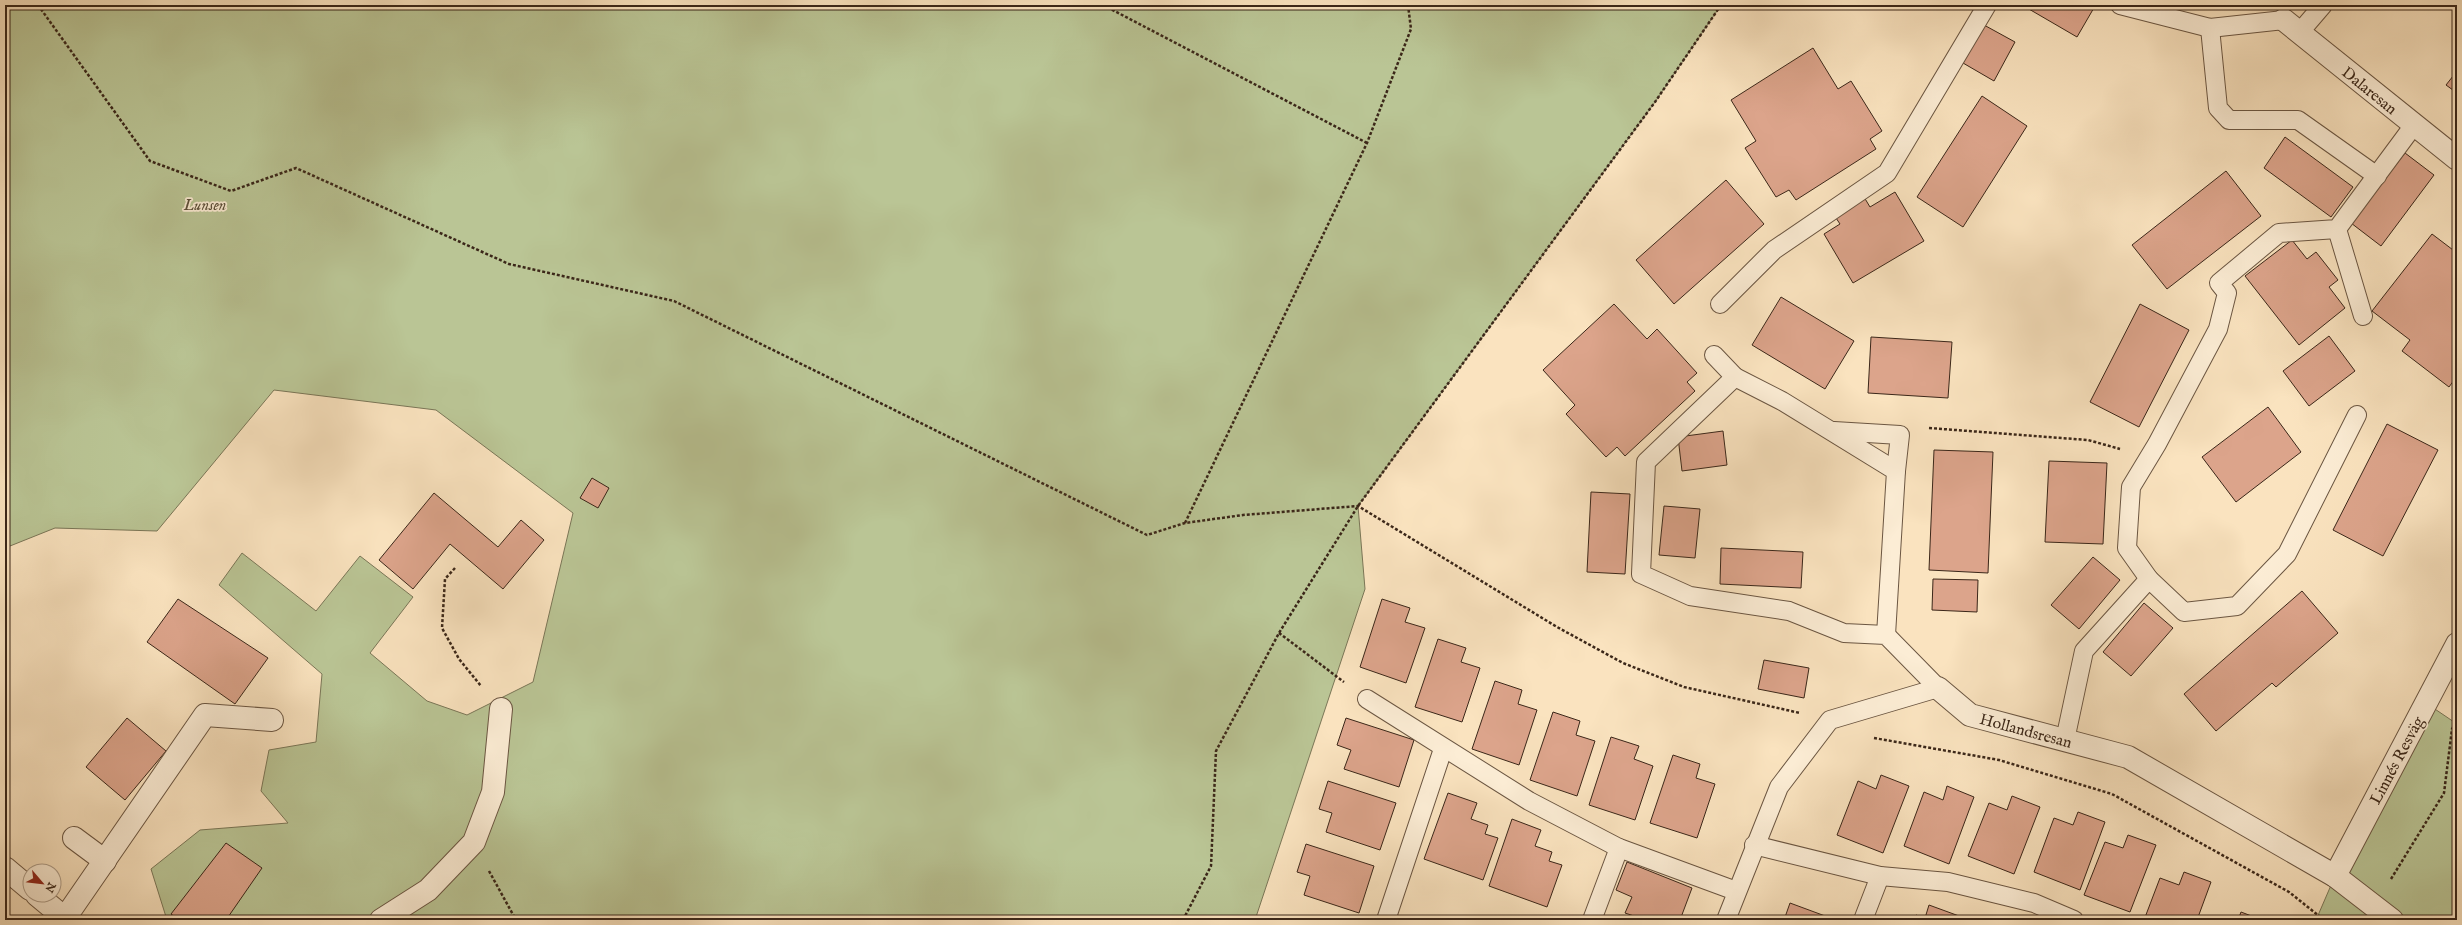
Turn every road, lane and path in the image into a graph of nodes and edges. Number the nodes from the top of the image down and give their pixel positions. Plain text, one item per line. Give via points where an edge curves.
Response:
1 (38, 5) edge
2 (1103, 5) edge
3 (1408, 5) edge
4 (1721, 5) edge
5 (2120, 5) edge
6 (2323, 5) edge
7 (1980, 7) edge
8 (2291, 27) junction
9 (2210, 28) junction
10 (2414, 125) junction
11 (1367, 143) junction
12 (2457, 158) edge
13 (2377, 176) junction
14 (2338, 229) junction
15 (1720, 304) dead end
16 (2363, 316) dead end
17 (1714, 355) dead end
18 (1736, 376) junction
19 (2357, 416) dead end
20 (1831, 431) junction
21 (1900, 435) junction
22 (2150, 456) junction
23 (1896, 471) junction
24 (1358, 506) junction
25 (1185, 523) junction
26 (455, 568) dead end
27 (2149, 579) junction
28 (1279, 633) junction
29 (1886, 635) junction
30 (2457, 644) edge
31 (1938, 688) junction
32 (1367, 699) joint
33 (501, 709) joint
34 (272, 720) dead end
35 (2457, 720) edge
36 (2065, 740) junction
37 (1443, 749) junction
38 (74, 838) dead end
39 (474, 842) junction
40 (1754, 845) junction
41 (1619, 848) junction
42 (105, 861) junction
43 (5, 868) edge
44 (1880, 876) junction
45 (2335, 876) junction
46 (22, 882) edge
47 (1736, 891) junction
48 (47, 903) edge
49 (2374, 907) junction
50 (66, 919) edge
51 (380, 920) edge
52 (516, 920) edge
53 (1183, 920) edge
54 (1386, 920) edge
55 (1592, 920) edge
56 (1726, 920) edge
57 (1863, 920) edge
58 (2074, 920) edge
59 (2392, 920) edge

1 - 25 path via 150,161 231,191 296,168 509,264 674,301 1147,535
2 - 11 path
3 - 11 path via 1411,29
4 - 24 path via 1650,108
5 - 9 lane
6 - 8 lane
7 - 15 lane via 1887,173 1774,250
8 - 9 lane
8 - 10 street, Dalaresan
9 - 13 lane via 2218,108 2229,120 2298,120
10 - 12 street, Dalaresan
10 - 13 lane
11 - 25 path
13 - 14 lane
14 - 16 lane
14 - 22 lane via 2279,233 2219,283 2227,293 2218,328
17 - 18 lane
18 - 20 lane via 1782,400
18 - 29 lane via 1646,462 1641,574 1690,596 1789,611 1844,633
19 - 27 lane via 2287,554 2237,606 2184,612
20 - 21 lane
20 - 23 lane
21 - 22 path via 1915,427 2088,440
21 - 23 lane
22 - 27 lane via 2131,487 2127,548
23 - 29 lane
24 - 25 path via 1243,515
24 - 28 path
26 - 33 path via 445,579 442,628 459,659
27 - 36 lane via 2084,651
28 - 32 path
28 - 53 path via 1216,751 1211,866
29 - 31 lane
30 - 45 street, Linnés Resväg
31 - 36 street, Hollandsresan via 1970,715
31 - 40 lane via 1830,720 1779,787
32 - 37 lane
33 - 39 street via 493,792
34 - 42 street via 205,715
35 - 49 path via 2452,730 2444,793
36 - 45 street, Hollandsresan via 2128,757
37 - 41 lane via 1529,801
37 - 54 lane
38 - 42 street
39 - 51 street via 428,890
39 - 52 path
40 - 44 lane
40 - 47 lane
41 - 47 lane
41 - 55 lane
42 - 50 street
43 - 46 street
44 - 57 lane
44 - 58 lane via 1948,882 2034,903
45 - 49 street, Hollandsresan
47 - 56 lane
48 - 50 street
49 - 59 street, Hollandsresan

